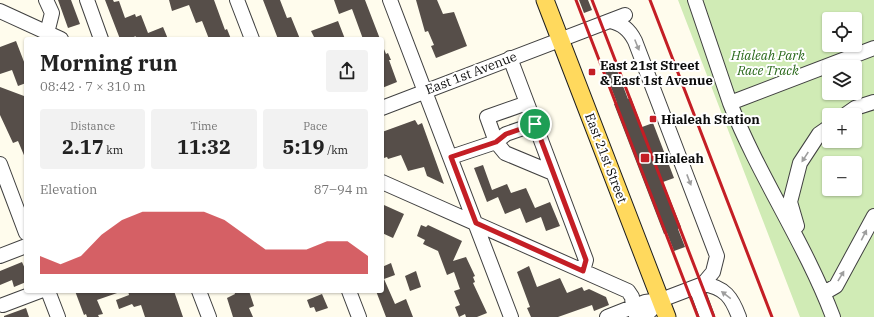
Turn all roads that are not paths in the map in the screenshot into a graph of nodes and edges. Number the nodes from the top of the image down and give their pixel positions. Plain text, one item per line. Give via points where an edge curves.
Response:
1 (5, 0) edge
2 (46, 0) edge
3 (87, 0) edge
4 (237, 0) edge
5 (390, 0) edge
6 (545, 0) edge
7 (695, 0) edge
8 (0, 10) edge
9 (625, 15) dead end
10 (610, 21) junction
11 (47, 33) junction
12 (56, 37) edge
13 (100, 37) edge
14 (251, 37) edge
15 (560, 39) junction
16 (874, 48) edge
17 (510, 58) junction
18 (425, 91) junction
19 (874, 102) edge
20 (527, 103) junction
21 (730, 103) junction
22 (384, 107) edge
23 (855, 108) edge
24 (535, 124) junction
25 (822, 132) edge
26 (496, 142) junction
27 (451, 157) junction
28 (0, 164) edge
29 (553, 172) junction
30 (384, 183) edge
31 (874, 216) edge
32 (476, 223) junction
33 (24, 228) edge
34 (24, 247) edge
35 (803, 250) junction
36 (0, 256) edge
37 (583, 271) junction
38 (699, 286) junction
39 (35, 293) edge
40 (49, 293) edge
41 (200, 293) edge
42 (350, 293) edge
43 (824, 293) junction
44 (661, 300) junction
45 (3, 305) dead end
46 (634, 312) edge
47 (58, 317) edge
48 (209, 317) edge
49 (359, 317) edge
50 (511, 317) edge
51 (607, 317) edge
52 (667, 317) edge
53 (707, 317) edge
54 (739, 317) edge
55 (833, 317) edge

1 - 8 street
2 - 11 street via 52,13
3 - 13 street
4 - 14 street
5 - 18 street
6 - 15 main road, East 21st Street
7 - 21 street
8 - 11 street
9 - 10 street, East 1st Avenue
10 - 15 street, East 1st Avenue
10 -> 38 street via 625,27 635,41 716,249 716,265 713,272
11 - 12 street
15 - 17 street, East 1st Avenue
15 - 44 main road, East 21st Street
16 - 21 street
17 - 18 street, East 1st Avenue
17 - 20 street
18 - 22 street, East 1st Avenue
18 - 27 street
19 - 23 street
20 - 24 street
20 - 26 street via 487,117
21 - 35 street
24 - 26 street via 506,134
24 - 29 street
25 -> 35 street via 800,164 790,202
26 - 27 street
26 - 29 street via 505,153
27 - 32 street
28 - 33 street
29 - 37 street via 586,260
30 - 32 street
43 -> 31 street via 836,286
32 - 37 street
32 - 50 street
34 - 36 street
35 - 43 street
37 - 46 street via 628,292 632,297
38 - 44 street
38 - 53 street
54 -> 38 street via 732,299 712,286
39 - 45 street
40 - 47 street
41 - 48 street
42 - 49 street
43 - 55 street
44 - 46 street via 649,312
44 - 52 main road, East 21st Street
46 - 51 street

